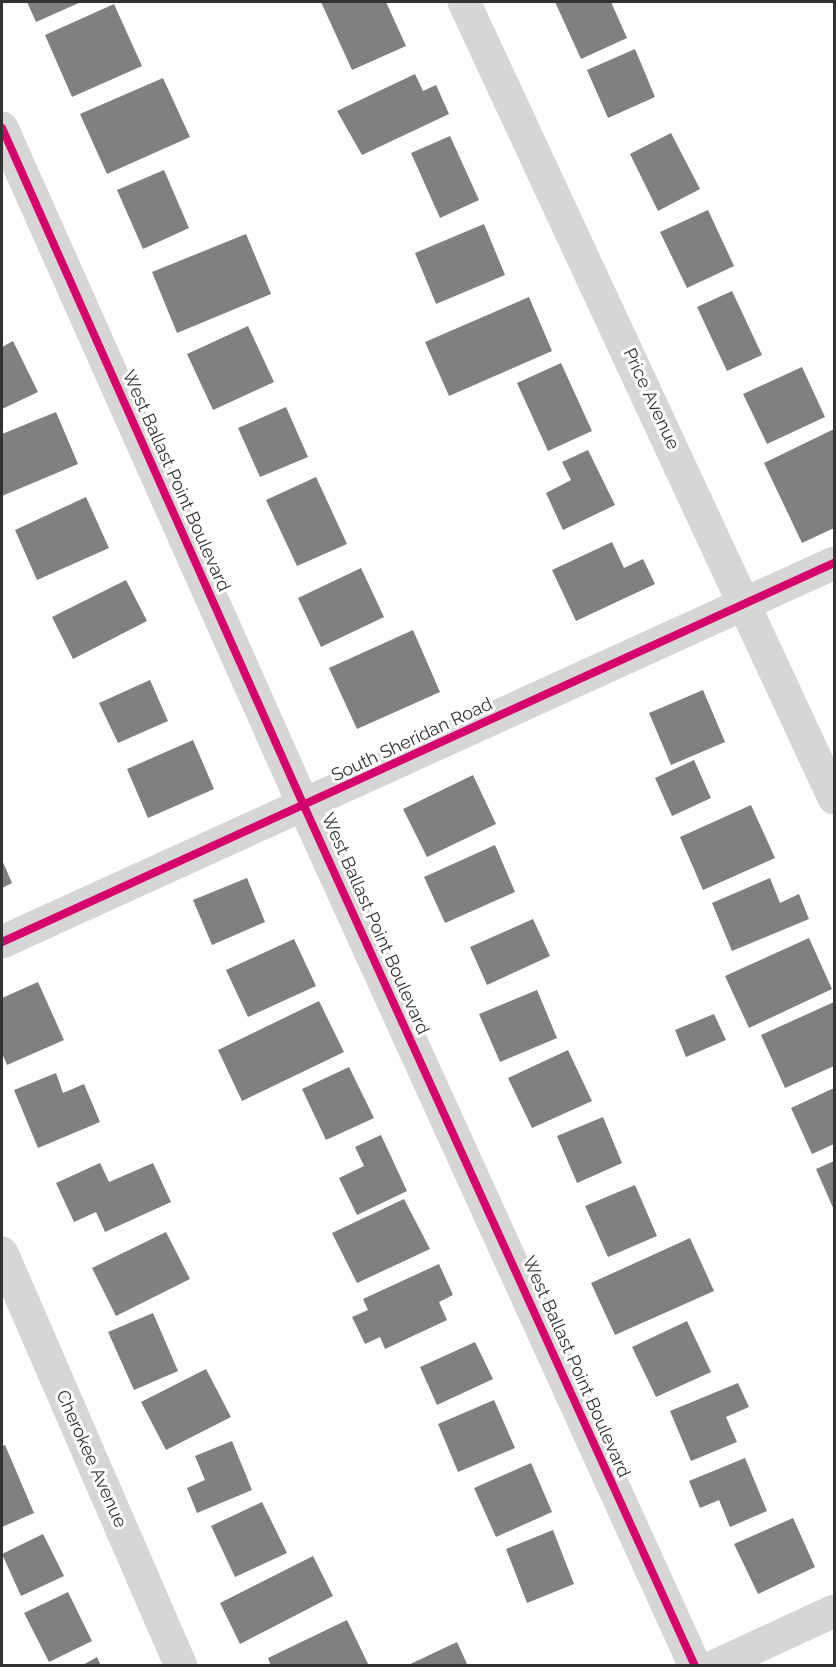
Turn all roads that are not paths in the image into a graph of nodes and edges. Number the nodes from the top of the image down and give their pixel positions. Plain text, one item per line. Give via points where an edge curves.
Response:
1 (464, 2) edge
2 (2, 128) edge
3 (834, 563) edge
4 (746, 603) junction
5 (834, 798) edge
6 (304, 806) junction
7 (2, 942) edge
8 (2, 1253) edge
9 (834, 1611) edge
10 (181, 1665) edge
11 (695, 1665) edge
12 (716, 1665) edge

1 - 4 street, Price Avenue
2 - 6 street, West Ballast Point Boulevard
3 - 4 street, South Sheridan Road
4 - 5 street, Price Avenue
4 - 6 street, South Sheridan Road
6 - 7 street, South Sheridan Road
6 - 11 street, West Ballast Point Boulevard
8 - 10 street, Cherokee Avenue
9 - 12 street

